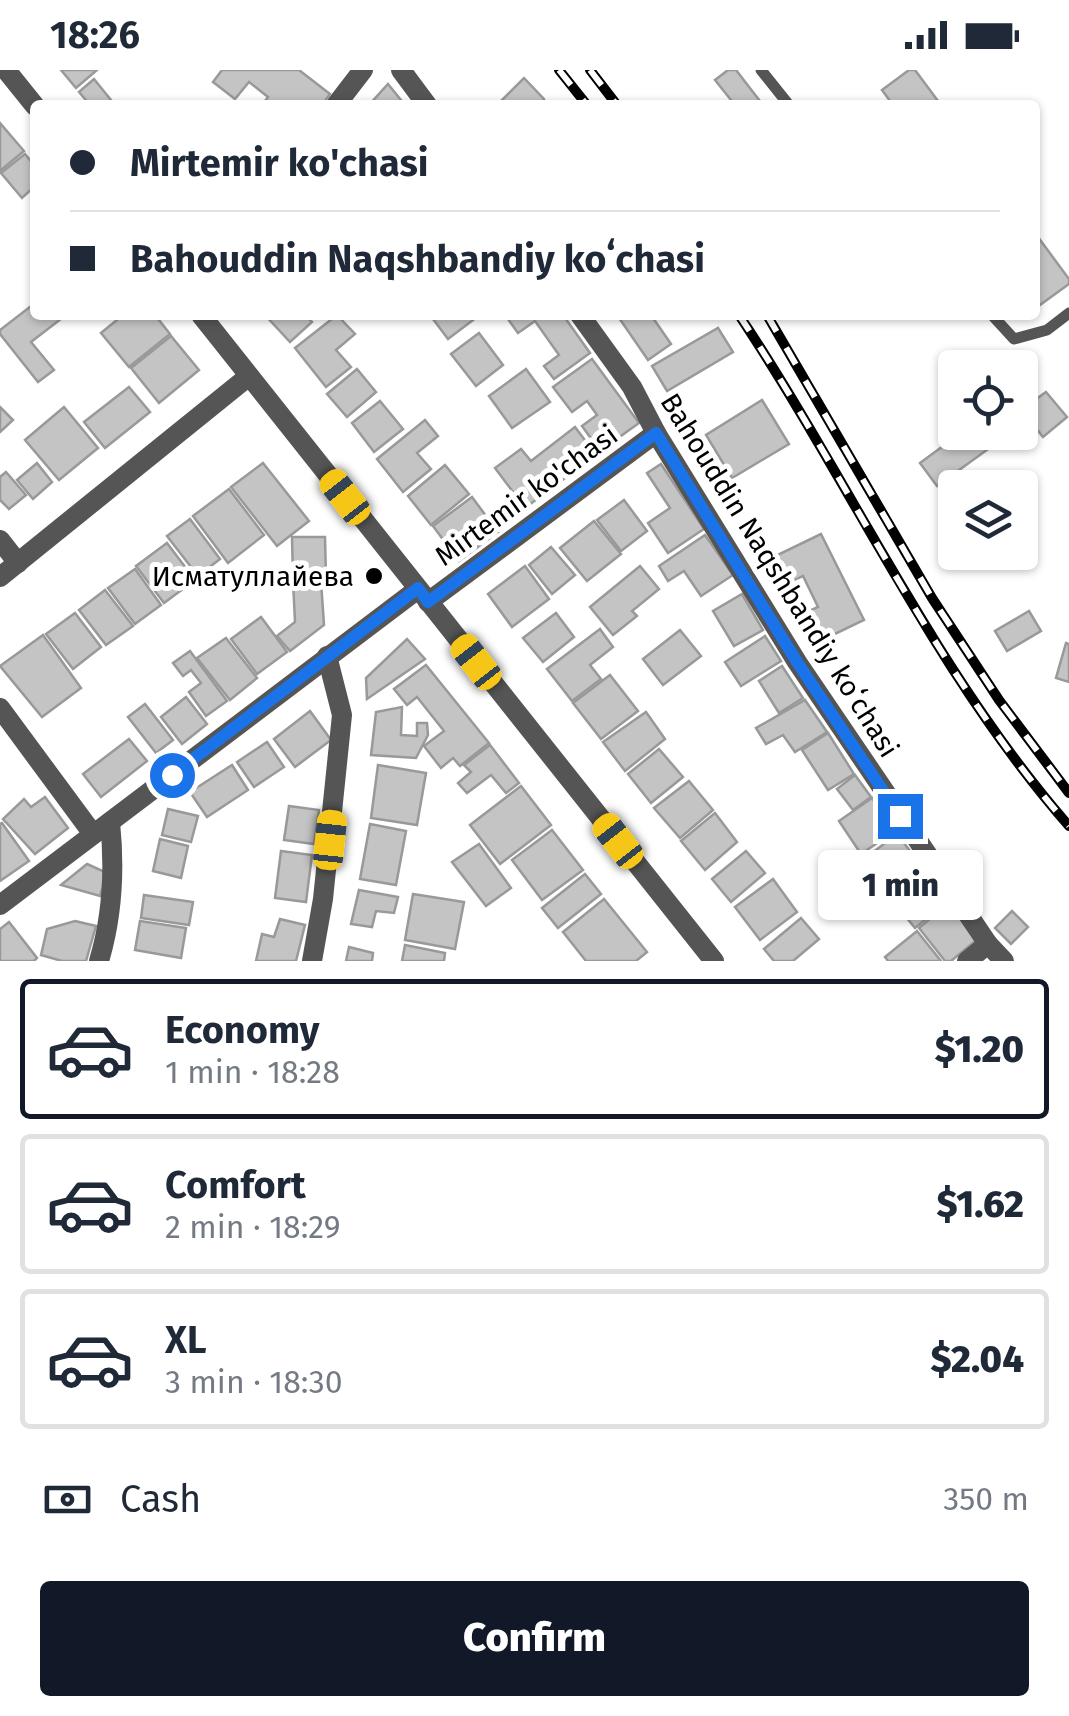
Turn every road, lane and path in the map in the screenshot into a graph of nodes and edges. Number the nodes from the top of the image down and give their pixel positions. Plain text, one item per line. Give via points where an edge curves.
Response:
1 (6, 70) edge
2 (363, 70) edge
3 (401, 70) edge
4 (761, 70) edge
5 (30, 100) edge
6 (340, 100) edge
7 (423, 100) edge
8 (785, 100) edge
9 (1069, 312) edge
10 (205, 320) edge
11 (584, 320) edge
12 (997, 320) edge
13 (248, 376) junction
14 (656, 433) junction
15 (0, 540) edge
16 (18, 562) junction
17 (0, 577) edge
18 (423, 595) junction
19 (327, 656) junction
20 (0, 708) edge
21 (101, 828) junction
22 (0, 905) edge
23 (988, 944) junction
24 (100, 961) edge
25 (312, 961) edge
26 (714, 961) edge
27 (967, 961) edge
28 (1004, 961) edge

1 - 5 street
2 - 6 street
3 - 7 street
4 - 8 lane
9 - 12 lane via 1047,330 1014,339
10 - 13 street
11 - 14 street, Bahouddin Naqshbandiy koʻchasi
13 - 16 street
13 - 18 street
14 - 18 street, Mirtemir ko'chasi
14 - 23 street, Bahouddin Naqshbandiy koʻchasi via 807,677
15 - 16 street
16 - 17 street
18 - 19 street, Mirtemir ko'chasi
18 - 26 street
19 - 21 street, Mirtemir ko'chasi
19 - 25 street via 342,715
20 - 21 street
21 - 22 street, Mirtemir ko'chasi
21 - 24 street via 114,862
23 - 27 street
23 - 28 street, Bahouddin Naqshbandiy koʻchasi

